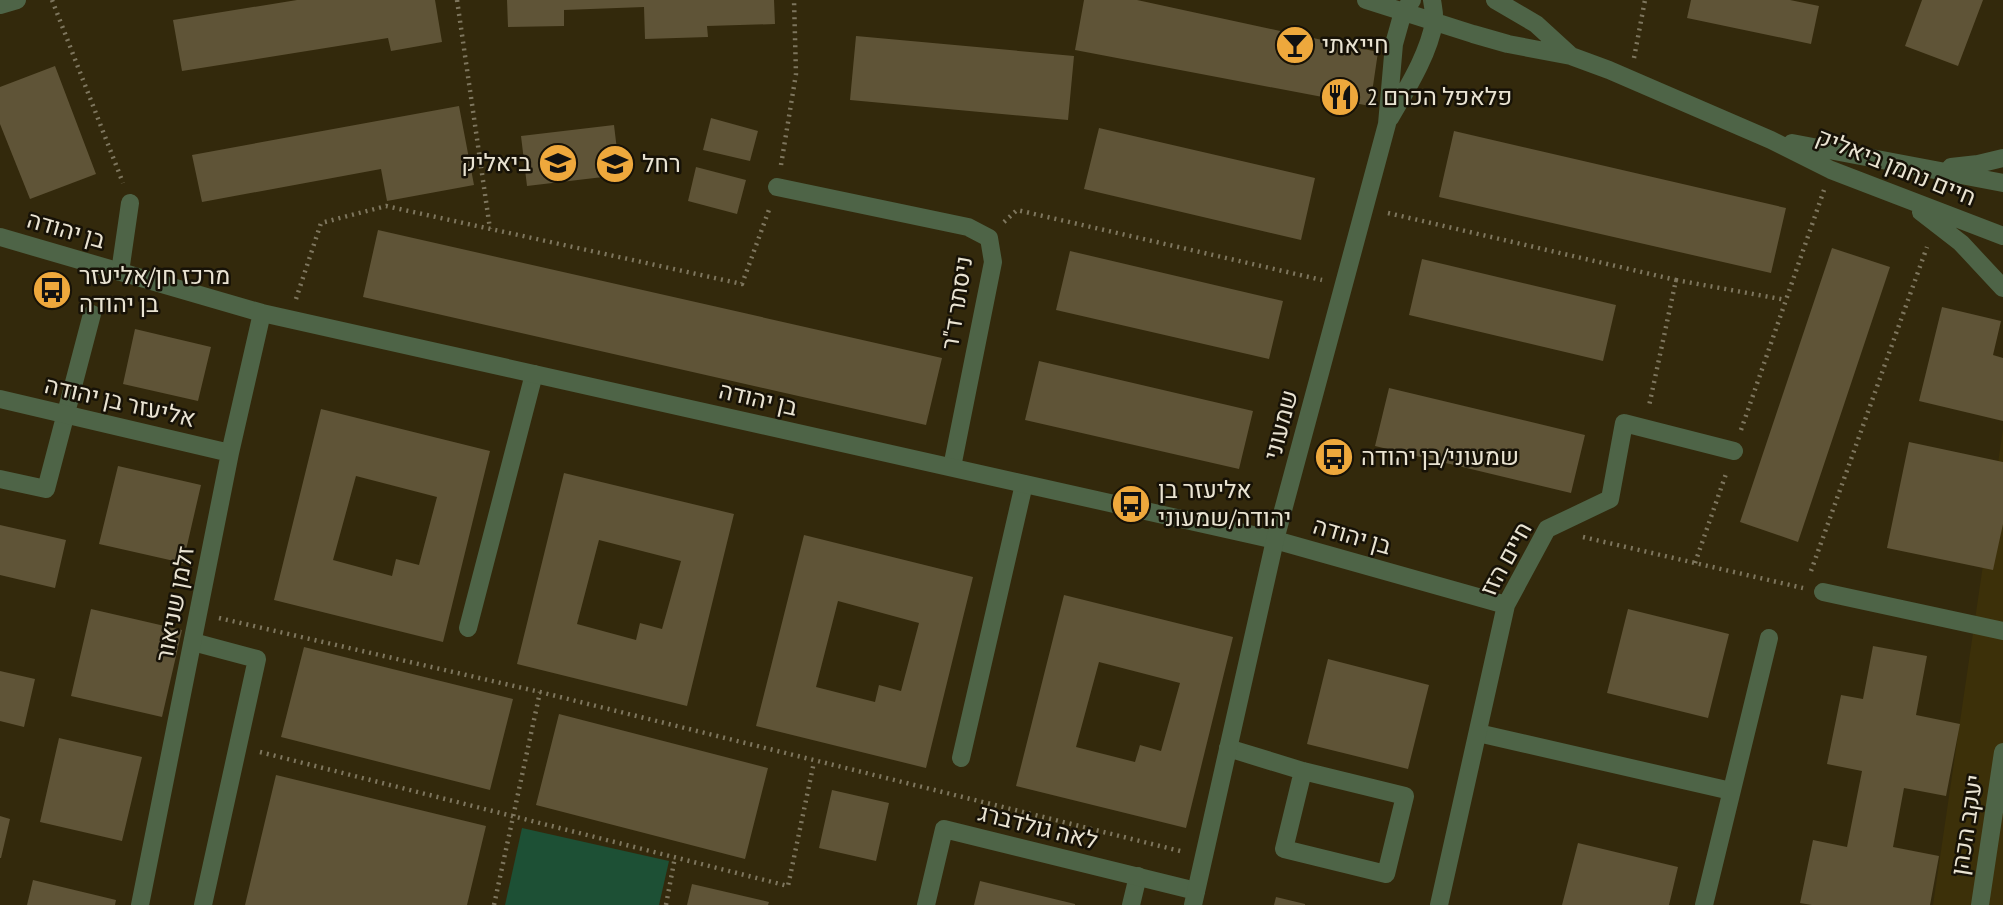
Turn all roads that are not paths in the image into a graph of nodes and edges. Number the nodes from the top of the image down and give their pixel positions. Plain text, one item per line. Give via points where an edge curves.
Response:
1 (17, 0) edge
2 (1366, 0) edge
3 (1432, 0) edge
4 (1495, 0) edge
5 (0, 5) edge
6 (1408, 6) edge
7 (1434, 22) junction
8 (1571, 56) junction
9 (1387, 124) junction
10 (1771, 139) junction
11 (2003, 158) edge
12 (1929, 169) junction
13 (2003, 183) edge
14 (777, 187) road end
15 (1905, 199) junction
16 (130, 203) road end
17 (2003, 236) edge
18 (0, 237) edge
19 (120, 272) junction
20 (2003, 288) edge
21 (262, 313) junction
22 (92, 314) dead end
23 (534, 374) junction
24 (0, 399) edge
25 (64, 414) junction
26 (1734, 451) road end
27 (230, 453) junction
28 (953, 467) junction
29 (0, 479) edge
30 (1024, 484) junction
31 (1275, 540) junction
32 (1823, 592) dead end
33 (1506, 605) junction
34 (468, 628) dead end
35 (2003, 631) edge
36 (1769, 638) dead end
37 (192, 642) junction
38 (1478, 733) junction
39 (1228, 748) junction
40 (2003, 752) edge
41 (961, 758) dead end
42 (1303, 771) junction
43 (1731, 791) junction
44 (1138, 876) junction
45 (1195, 898) edge
46 (141, 905) edge
47 (203, 905) edge
48 (926, 905) edge
49 (1131, 905) edge
50 (1439, 905) edge
51 (1704, 905) edge
52 (1980, 905) edge

1 - 5 street
2 - 6 street, חיים נחמן ביאליק
3 - 7 street, שמעוני
4 - 8 street, חיים נחמן ביאליק via 1536,24
6 - 7 street, חיים נחמן ביאליק
6 - 9 street, שמעוני via 1394,44
7 - 8 street, חיים נחמן ביאליק via 1508,44
7 - 9 street, שמעוני via 1419,63
8 - 10 street, חיים נחמן ביאליק
9 - 31 street, שמעוני
10 - 12 street, חיים נחמן ביאליק
10 - 15 street, חיים נחמן ביאליק via 1831,170
11 - 12 street
12 - 13 street, חיים נחמן ביאליק
14 - 28 street, ניסתר ד"ר via 968,227 989,238 993,262
15 - 17 street, חיים נחמן ביאליק
15 - 20 street via 1961,243
16 - 19 street
18 - 19 street, בן יהודה
19 - 21 street, בן יהודה
21 - 23 street, בן יהודה
21 - 27 street, זלמן שניאור
22 - 25 street
23 - 28 street, בן יהודה
23 - 34 street
24 - 25 street, אליעזר בן יהודה
25 - 27 street, אליעזר בן יהודה
25 - 29 street via 46,489
26 - 33 street, חיים הזז via 1624,423 1609,499 1546,529
27 - 37 street, זלמן שניאור
28 - 30 street, בן יהודה
30 - 31 street, בן יהודה
30 - 41 street
31 - 33 street, בן יהודה
31 - 39 street, שמעוני
32 - 35 street
33 - 38 street, חיים הזז
36 - 43 street
37 - 46 street, זלמן שניאור
37 - 47 street via 257,659
38 - 43 street
38 - 50 street, חיים הזז
39 - 42 street
39 - 45 street, שמעוני
40 - 52 street, יעקב הכהן
42 - 42 street via 1284,849 1386,874 1405,796
43 - 51 street
44 - 45 street, לאה גולדברג
44 - 48 street, לאה גולדברג via 944,829
44 - 49 street

